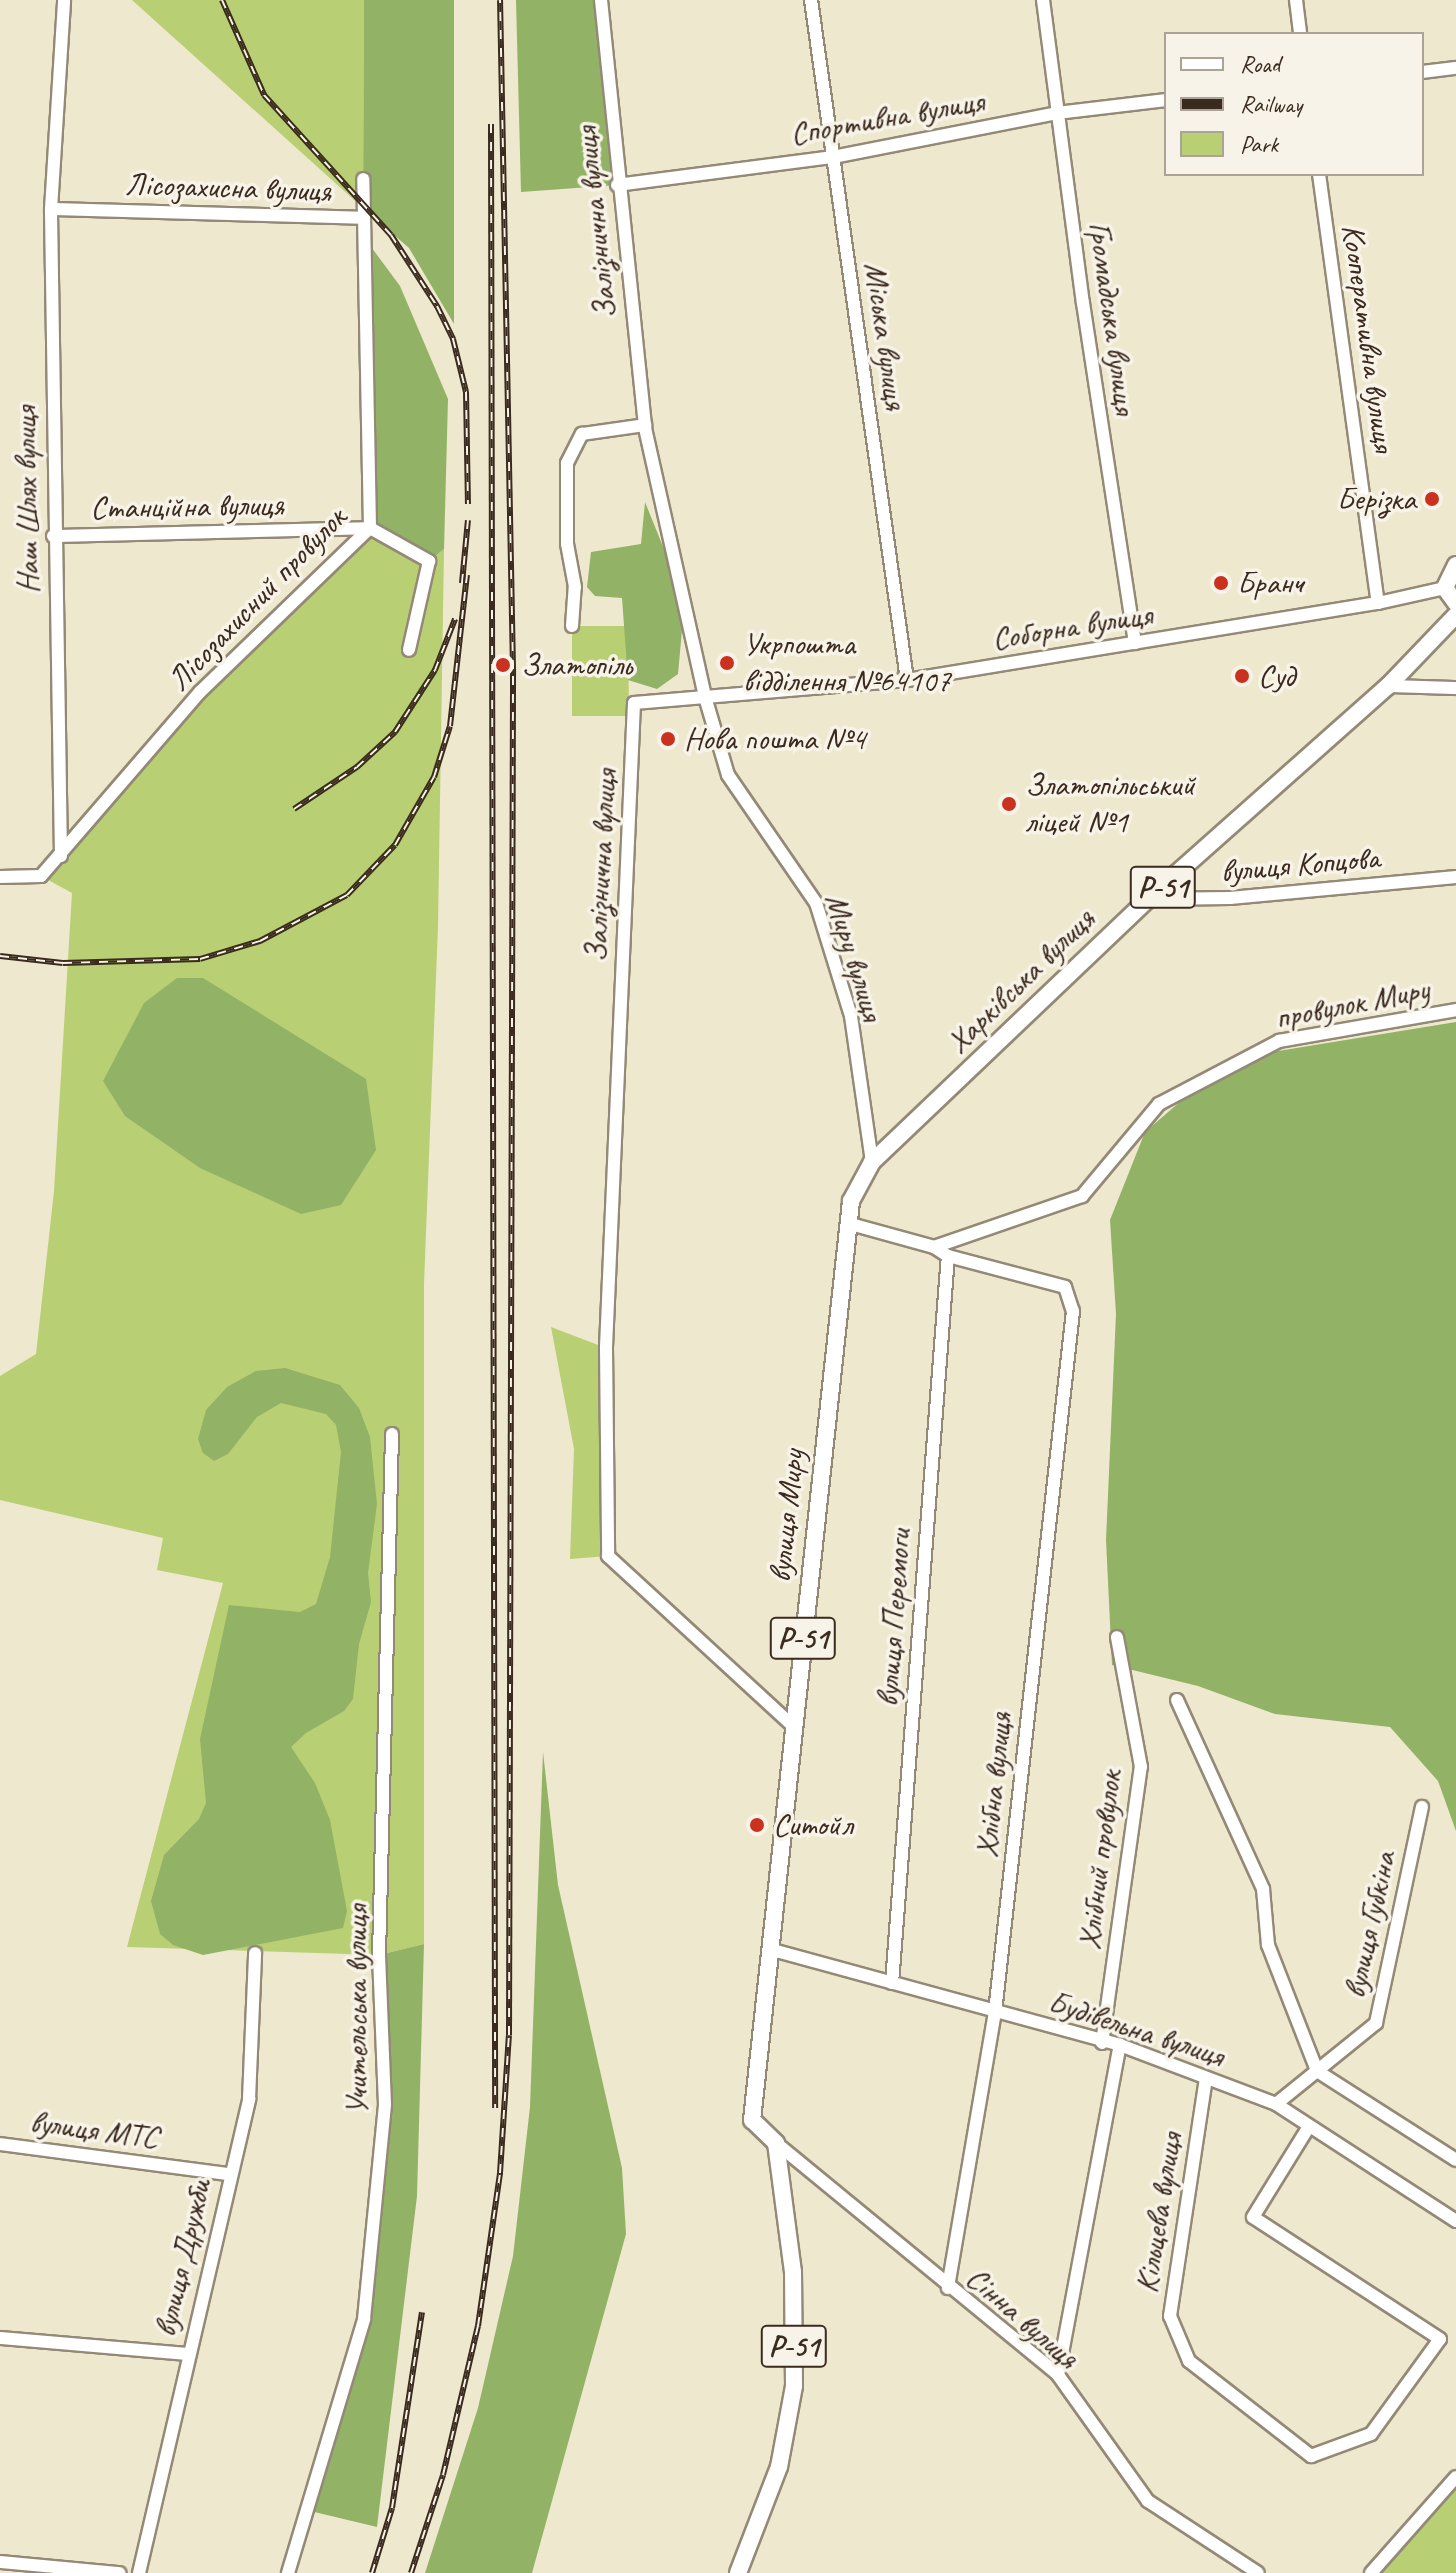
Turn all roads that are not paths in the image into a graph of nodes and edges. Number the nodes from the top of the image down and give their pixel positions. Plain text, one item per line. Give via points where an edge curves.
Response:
1 (64, 0) edge
2 (601, 0) edge
3 (811, 0) edge
4 (1043, 0) edge
5 (1296, 0) edge
6 (1300, 32) edge
7 (1456, 68) edge
8 (1424, 72) edge
9 (1164, 100) edge
10 (1057, 113) junction
11 (833, 157) junction
12 (1319, 176) edge
13 (363, 179) dead end
14 (617, 185) junction
15 (51, 209) junction
16 (364, 218) junction
17 (645, 425) junction
18 (370, 528) junction
19 (53, 536) junction
20 (1456, 565) edge
21 (1445, 588) junction
22 (1378, 603) junction
23 (1456, 603) edge
24 (1456, 615) edge
25 (572, 626) dead end
26 (1135, 643) junction
27 (409, 650) dead end
28 (907, 680) junction
29 (1388, 686) junction
30 (1456, 688) edge
31 (705, 697) junction
32 (61, 856) junction
33 (0, 877) edge
34 (1456, 877) edge
35 (1148, 899) junction
36 (1456, 1010) edge
37 (872, 1162) junction
38 (847, 1223) junction
39 (934, 1247) junction
40 (948, 1256) junction
41 (392, 1434) dead end
42 (1117, 1637) dead end
43 (1177, 1700) dead end
44 (793, 1726) junction
45 (1422, 1807) dead end
46 (773, 1950) junction
47 (255, 1953) dead end
48 (892, 1983) junction
49 (995, 2012) junction
50 (1102, 2043) junction
51 (1120, 2045) junction
52 (1317, 2071) junction
53 (1206, 2078) junction
54 (1276, 2104) junction
55 (1308, 2128) junction
56 (776, 2143) junction
57 (0, 2144) edge
58 (1456, 2160) edge
59 (229, 2174) junction
60 (1456, 2221) edge
61 (948, 2288) junction
62 (0, 2338) edge
63 (187, 2354) junction
64 (1058, 2375) junction
65 (1456, 2477) edge
66 (0, 2562) edge
67 (119, 2573) edge
68 (139, 2573) edge
69 (288, 2573) edge
70 (738, 2573) edge
71 (1258, 2573) edge
72 (1371, 2573) edge

1 - 15 street, Наш Шлях вулиця
2 - 14 street, Залізнична вулиця
3 - 11 street, Міська вулиця
4 - 10 street, Громадська вулиця
5 - 6 street
7 - 8 street
9 - 10 street, Спортивна вулиця
10 - 11 street, Спортивна вулиця
10 - 26 street, Громадська вулиця
11 - 14 street, Спортивна вулиця
11 - 28 street, Міська вулиця
12 - 22 street, Кооперативна вулиця
13 - 16 street, Лісозахисна вулиця
14 - 17 street, Залізнична вулиця
15 - 16 street, Лісозахисна вулиця
15 - 19 street, Наш Шлях вулиця
16 - 18 street, Лісозахисний провулок
17 - 25 street via 582,434 567,463 567,544 575,587
17 - 31 street, Залізнична вулиця
18 - 19 street, Станційна вулиця
18 - 27 street via 429,561
18 - 32 street, Лісозахисний провулок via 200,692
19 - 32 street, Наш Шлях вулиця
20 - 21 main road
21 - 22 street, Соборна вулиця
21 - 23 main road
22 - 26 street, Соборна вулиця
24 - 29 main road, Харківська вулиця / Р-51
26 - 28 street, Соборна вулиця
28 - 31 street, Соборна вулиця
29 - 30 street
29 - 35 main road, Харківська вулиця / Р-51
31 - 37 street, Миру вулиця via 728,775 816,903 851,1016
31 - 44 street, Залізнична вулиця via 634,703 606,1348 608,1556
32 - 33 street, Лісозахисний провулок via 41,876
34 - 35 street, вулиця Копцова via 1230,898
35 - 37 main road, Харківська вулиця / Р-51
36 - 39 street, провулок Миру via 1279,1041 1159,1104 1082,1196
37 - 38 main road, вулиця Миру / Р-51 via 851,1201
38 - 39 street
38 - 44 main road, вулиця Миру / Р-51
39 - 40 street
40 - 48 street, вулиця Перемоги
40 - 49 street, Хлібна вулиця via 1065,1287 1073,1311
41 - 69 street, Учительська вулиця via 379,1955 385,2105 364,2319
42 - 50 street, Хлібний провулок via 1141,1767
43 - 52 street via 1263,1889 1268,1945
44 - 46 main road, вулиця Миру / Р-51
45 - 52 street, вулиця Губкіна via 1376,2023
46 - 48 street, Будівельна вулиця
46 - 56 main road, вулиця Миру / Р-51 via 752,2120
47 - 59 street, вулиця Дружби via 249,2099
48 - 49 street, Будівельна вулиця
49 - 50 street, Будівельна вулиця
49 - 61 street, Хлібна вулиця
50 - 51 street, Будівельна вулиця
51 - 53 street, Будівельна вулиця
51 - 64 street
52 - 54 street, вулиця Губкіна
52 - 58 street
53 - 54 street, Будівельна вулиця
53 - 55 street, Кільцева вулиця via 1170,2316 1189,2361 1311,2456 1371,2434 1440,2339 1253,2217
54 - 55 street, Будівельна вулиця
55 - 60 street, Будівельна вулиця
56 - 61 street, Сінна вулиця
56 - 70 main road, Р-51 via 793,2272 794,2386 779,2467
57 - 59 street, вулиця МТС
59 - 63 street, вулиця Дружби
61 - 64 street, Сінна вулиця
62 - 63 street
63 - 68 street, вулиця Дружби
64 - 71 street, Сінна вулиця via 1148,2501
65 - 72 street
66 - 67 street

